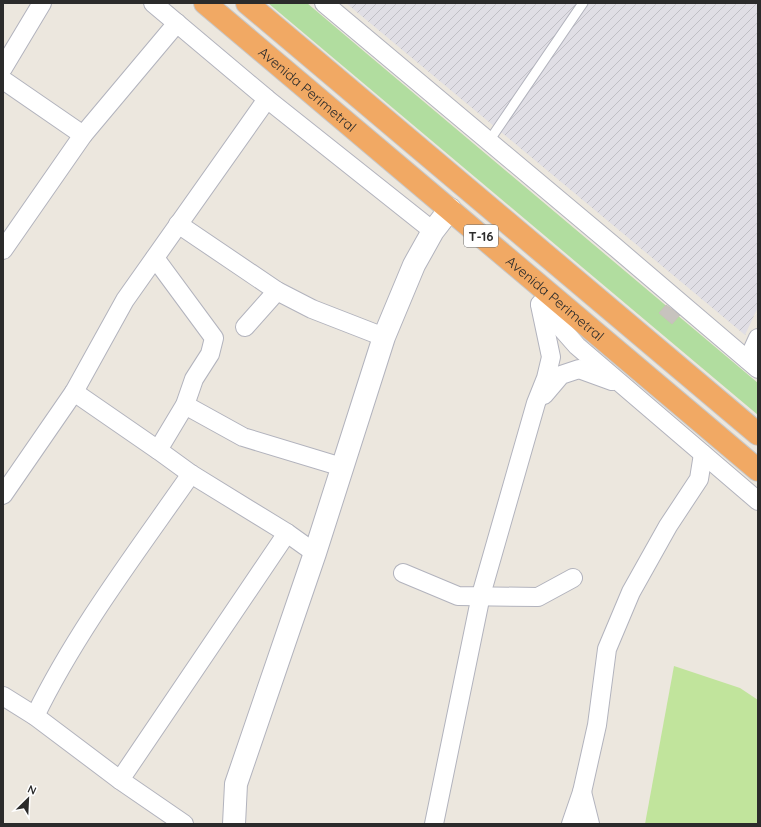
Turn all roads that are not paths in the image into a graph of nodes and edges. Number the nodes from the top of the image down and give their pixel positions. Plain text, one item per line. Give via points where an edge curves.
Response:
1 (42, 3) edge
2 (153, 3) edge
3 (205, 3) edge
4 (247, 3) edge
5 (324, 3) edge
6 (583, 3) edge
7 (177, 23) junction
8 (3, 68) edge
9 (3, 80) edge
10 (267, 99) junction
11 (83, 135) junction
12 (489, 141) junction
13 (450, 209) junction
14 (178, 224) junction
15 (433, 231) junction
16 (3, 250) edge
17 (155, 258) junction
18 (534, 280) junction
19 (277, 291) junction
20 (540, 305) junction
21 (245, 327) dead end
22 (384, 336) junction
23 (758, 338) edge
24 (753, 365) edge
25 (619, 383) junction
26 (74, 392) junction
27 (536, 403) junction
28 (185, 406) junction
29 (758, 434) edge
30 (158, 450) junction
31 (703, 454) junction
32 (342, 467) junction
33 (758, 470) edge
34 (190, 474) junction
35 (3, 494) edge
36 (758, 501) edge
37 (287, 533) junction
38 (315, 553) junction
39 (403, 573) dead end
40 (573, 578) dead end
41 (481, 595) junction
42 (3, 696) edge
43 (35, 716) junction
44 (120, 780) junction
45 (582, 792) junction
46 (184, 824) edge
47 (234, 824) edge
48 (434, 824) edge
49 (571, 824) edge
50 (590, 824) edge

1 - 8 street
2 - 7 street
3 - 13 highway, Avenida Perimetral / T-16
4 - 29 highway, Avenida Perimetral / T-16
5 - 12 street
6 - 12 lane
7 - 10 street
7 - 11 street
9 - 11 street
10 - 14 street
10 - 15 street
11 - 16 street
12 - 24 street
13 - 15 street
13 - 18 highway, Avenida Perimetral / T-16
14 - 17 street
14 - 19 street
15 - 22 street via 414,265
17 - 26 street via 125,300
17 - 28 street via 214,338 210,354 194,379
18 - 20 street
18 - 33 highway, Avenida Perimetral / T-16
19 - 21 street
19 - 22 street via 312,309
20 - 25 street via 577,346
20 - 27 street via 551,356
22 - 32 street
23 - 24 street
25 - 27 street via 579,369 561,375
25 - 31 street
26 - 30 street
26 - 35 street
27 - 41 street
28 - 30 street
28 - 32 street via 243,437
30 - 34 street
31 - 36 street
31 - 45 street via 699,479 668,526 631,592 607,649 597,725
32 - 38 street
34 - 37 street
34 - 43 street via 85,628 55,675
37 - 38 street
37 - 44 street
38 - 47 street via 236,784
39 - 41 street via 458,596
40 - 41 street via 538,596
41 - 48 street
42 - 43 street
43 - 44 street
44 - 46 street
45 - 49 street
45 - 50 street

